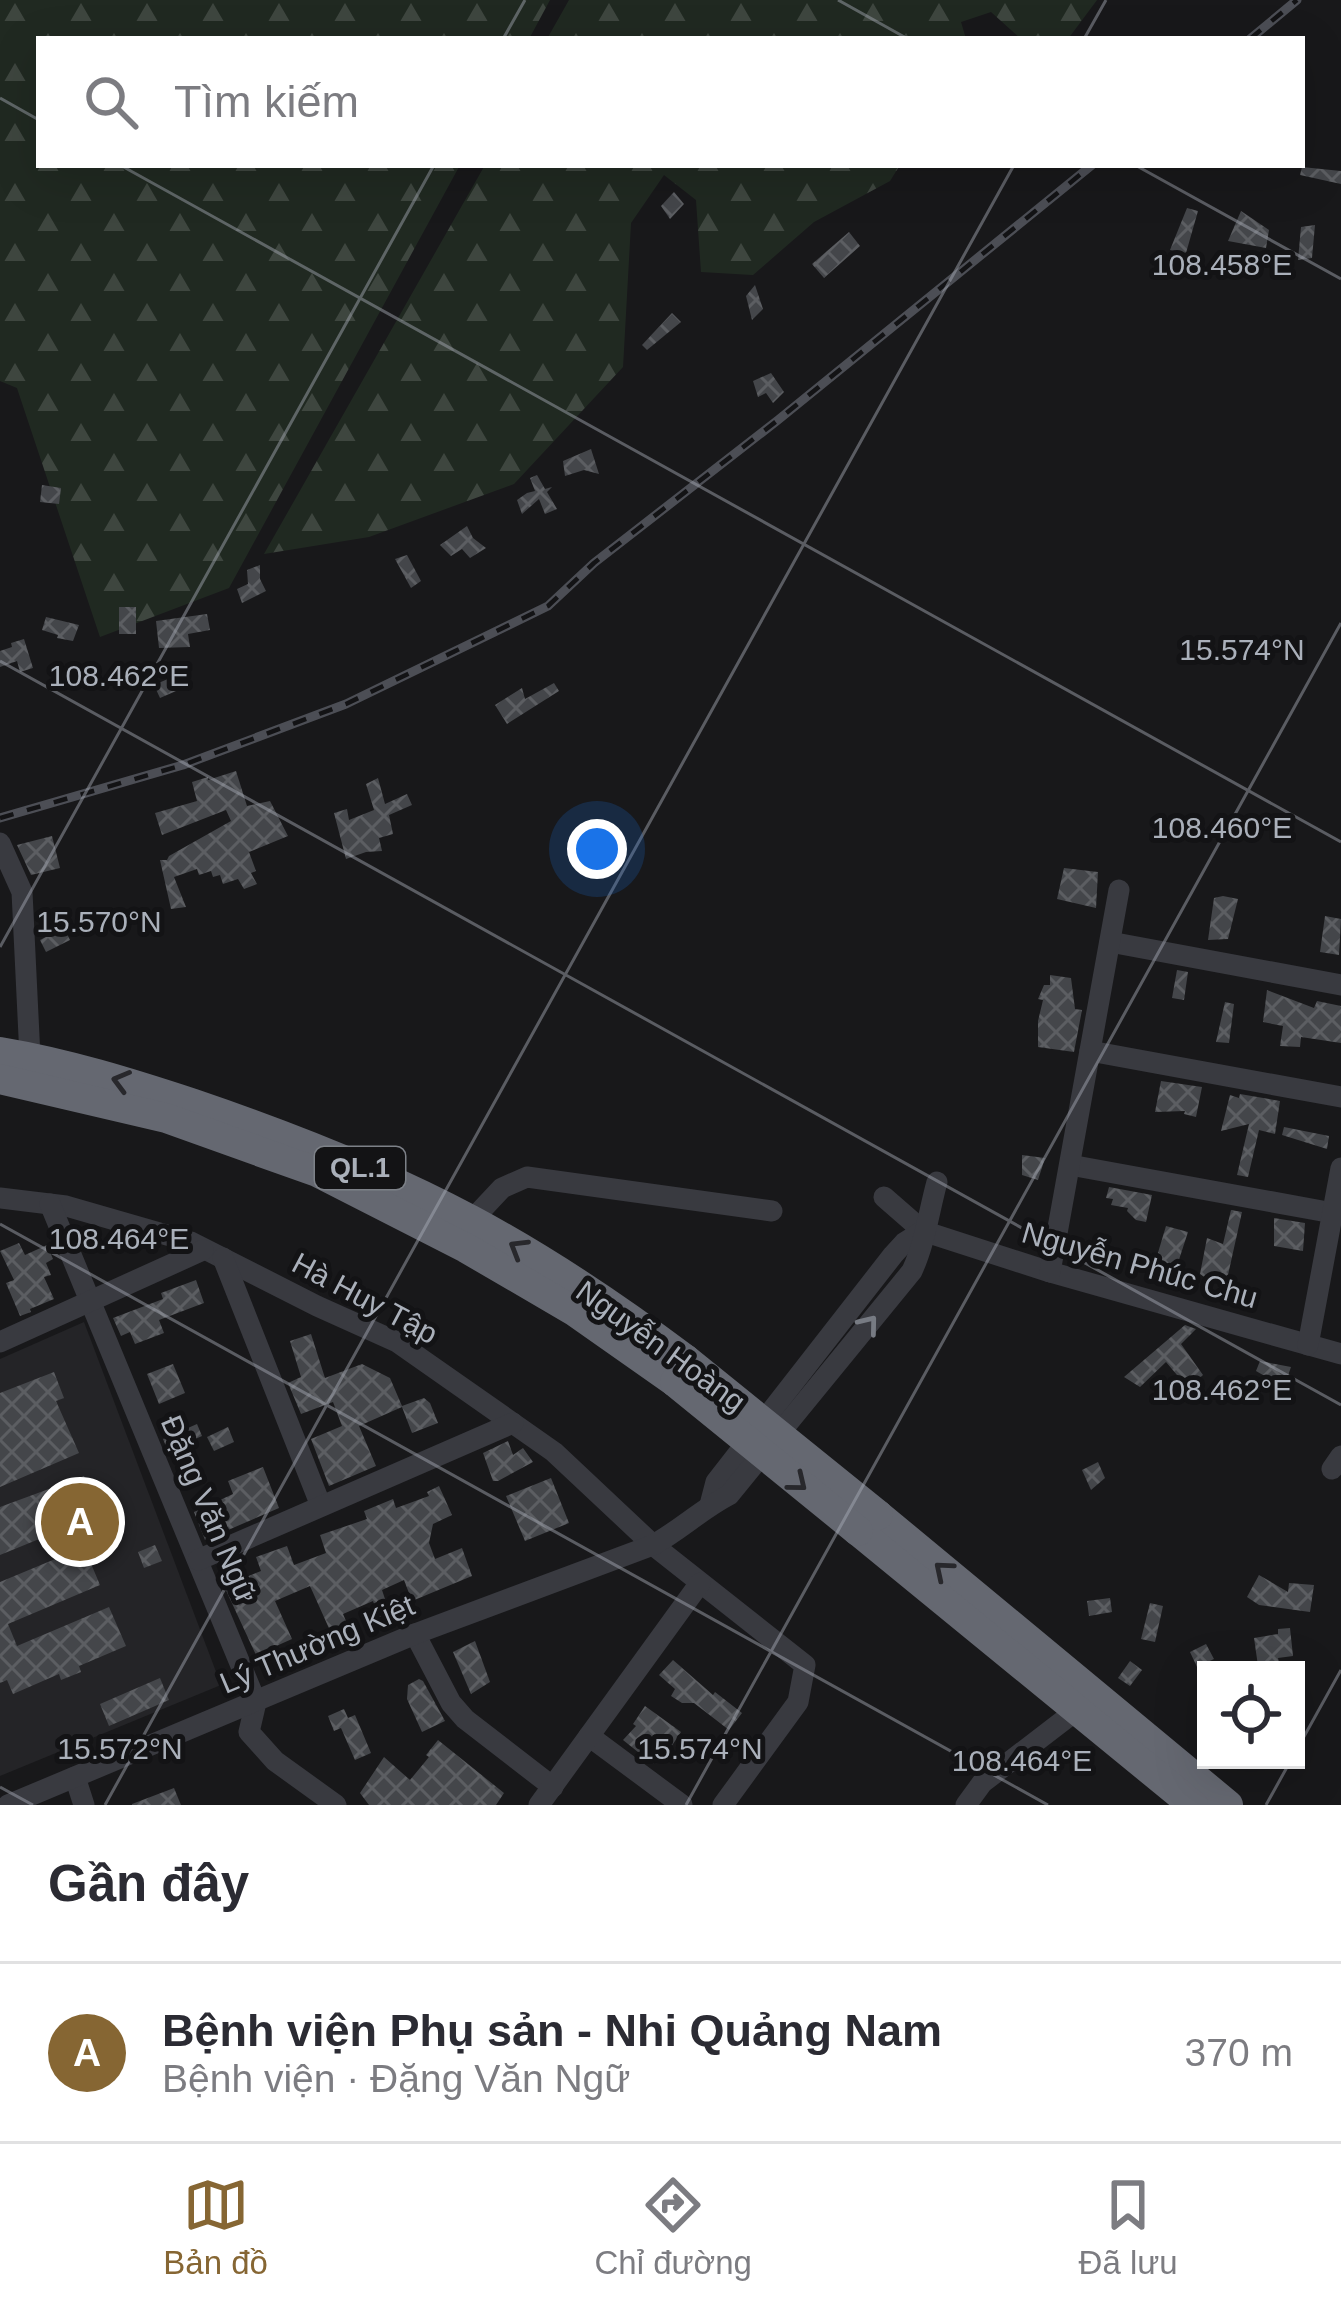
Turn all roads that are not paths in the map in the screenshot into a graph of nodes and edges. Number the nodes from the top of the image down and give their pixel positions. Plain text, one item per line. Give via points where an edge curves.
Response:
1 (0, 843) edge
2 (1119, 890) dead end
3 (1110, 942) junction
4 (1341, 985) edge
5 (1090, 1052) junction
6 (15, 1054) edge
7 (0, 1079) edge
8 (1341, 1097) edge
9 (1070, 1165) junction
10 (1341, 1168) edge
11 (937, 1181) dead end
12 (884, 1197) dead end
13 (0, 1198) edge
14 (50, 1204) junction
15 (772, 1210) dead end
16 (1333, 1213) junction
17 (472, 1220) junction
18 (923, 1231) junction
19 (213, 1254) junction
20 (1050, 1272) junction
21 (90, 1301) junction
22 (0, 1342) edge
23 (1308, 1345) junction
24 (1341, 1354) edge
25 (680, 1371) junction
26 (513, 1423) junction
27 (321, 1506) junction
28 (868, 1523) junction
29 (653, 1546) junction
30 (198, 1560) junction
31 (700, 1583) junction
32 (415, 1634) junction
33 (256, 1702) junction
34 (1077, 1710) junction
35 (589, 1736) junction
36 (75, 1777) junction
37 (546, 1796) edge
38 (8, 1805) edge
39 (84, 1805) edge
40 (336, 1805) edge
41 (682, 1805) edge
42 (723, 1805) edge
43 (966, 1805) edge
44 (1193, 1805) edge
45 (1228, 1805) edge

1 - 6 street via 22,892
2 - 3 street
3 - 4 street
3 - 5 street
5 - 8 street
5 - 9 street
17 -> 6 highway, Nguyễn Hoàng / QL.1 via 266,1128
7 - 25 highway, Nguyễn Hoàng / QL.1 via 166,1118 317,1172
9 - 16 street
9 - 20 street
10 - 16 street
11 - 18 street
12 - 18 street
13 - 14 street, Hà Huy Tập
14 - 19 street, Hà Huy Tập
14 - 21 street, Đặng Văn Ngữ
15 - 17 street via 527,1177 502,1188
16 - 23 street
25 -> 17 highway, Nguyễn Hoàng / QL.1 via 581,1286
18 - 20 street, Nguyễn Phúc Chu
18 - 29 street, Lý Thường Kiệt via 892,1255 815,1372 716,1482 710,1505
19 - 21 street
19 - 26 street, Hà Huy Tập via 398,1342
19 - 27 street
20 - 23 street, Nguyễn Phúc Chu
21 - 22 street
21 - 30 street, Đặng Văn Ngữ
23 - 24 street, Nguyễn Phúc Chu
25 - 28 highway, Nguyễn Hoàng / QL.1, bridge
26 - 27 street
26 - 29 street, Hà Huy Tập via 554,1451
27 - 30 street
28 - 34 highway, Nguyễn Hoàng / QL.1
45 -> 28 highway, Nguyễn Hoàng / QL.1
29 - 31 street
29 - 32 street, Lý Thường Kiệt
30 - 33 street, Đặng Văn Ngữ
31 - 35 street
31 - 42 street via 805,1666 798,1702
32 - 33 street, Lý Thường Kiệt
32 - 37 street via 451,1703
33 - 36 street, Lý Thường Kiệt
33 - 40 street, Đặng Văn Ngữ via 249,1732
34 - 43 street via 982,1783
34 - 44 highway, Nguyễn Hoàng / QL.1
35 - 37 street
35 - 41 street
36 - 38 street, Lý Thường Kiệt
36 - 39 street

